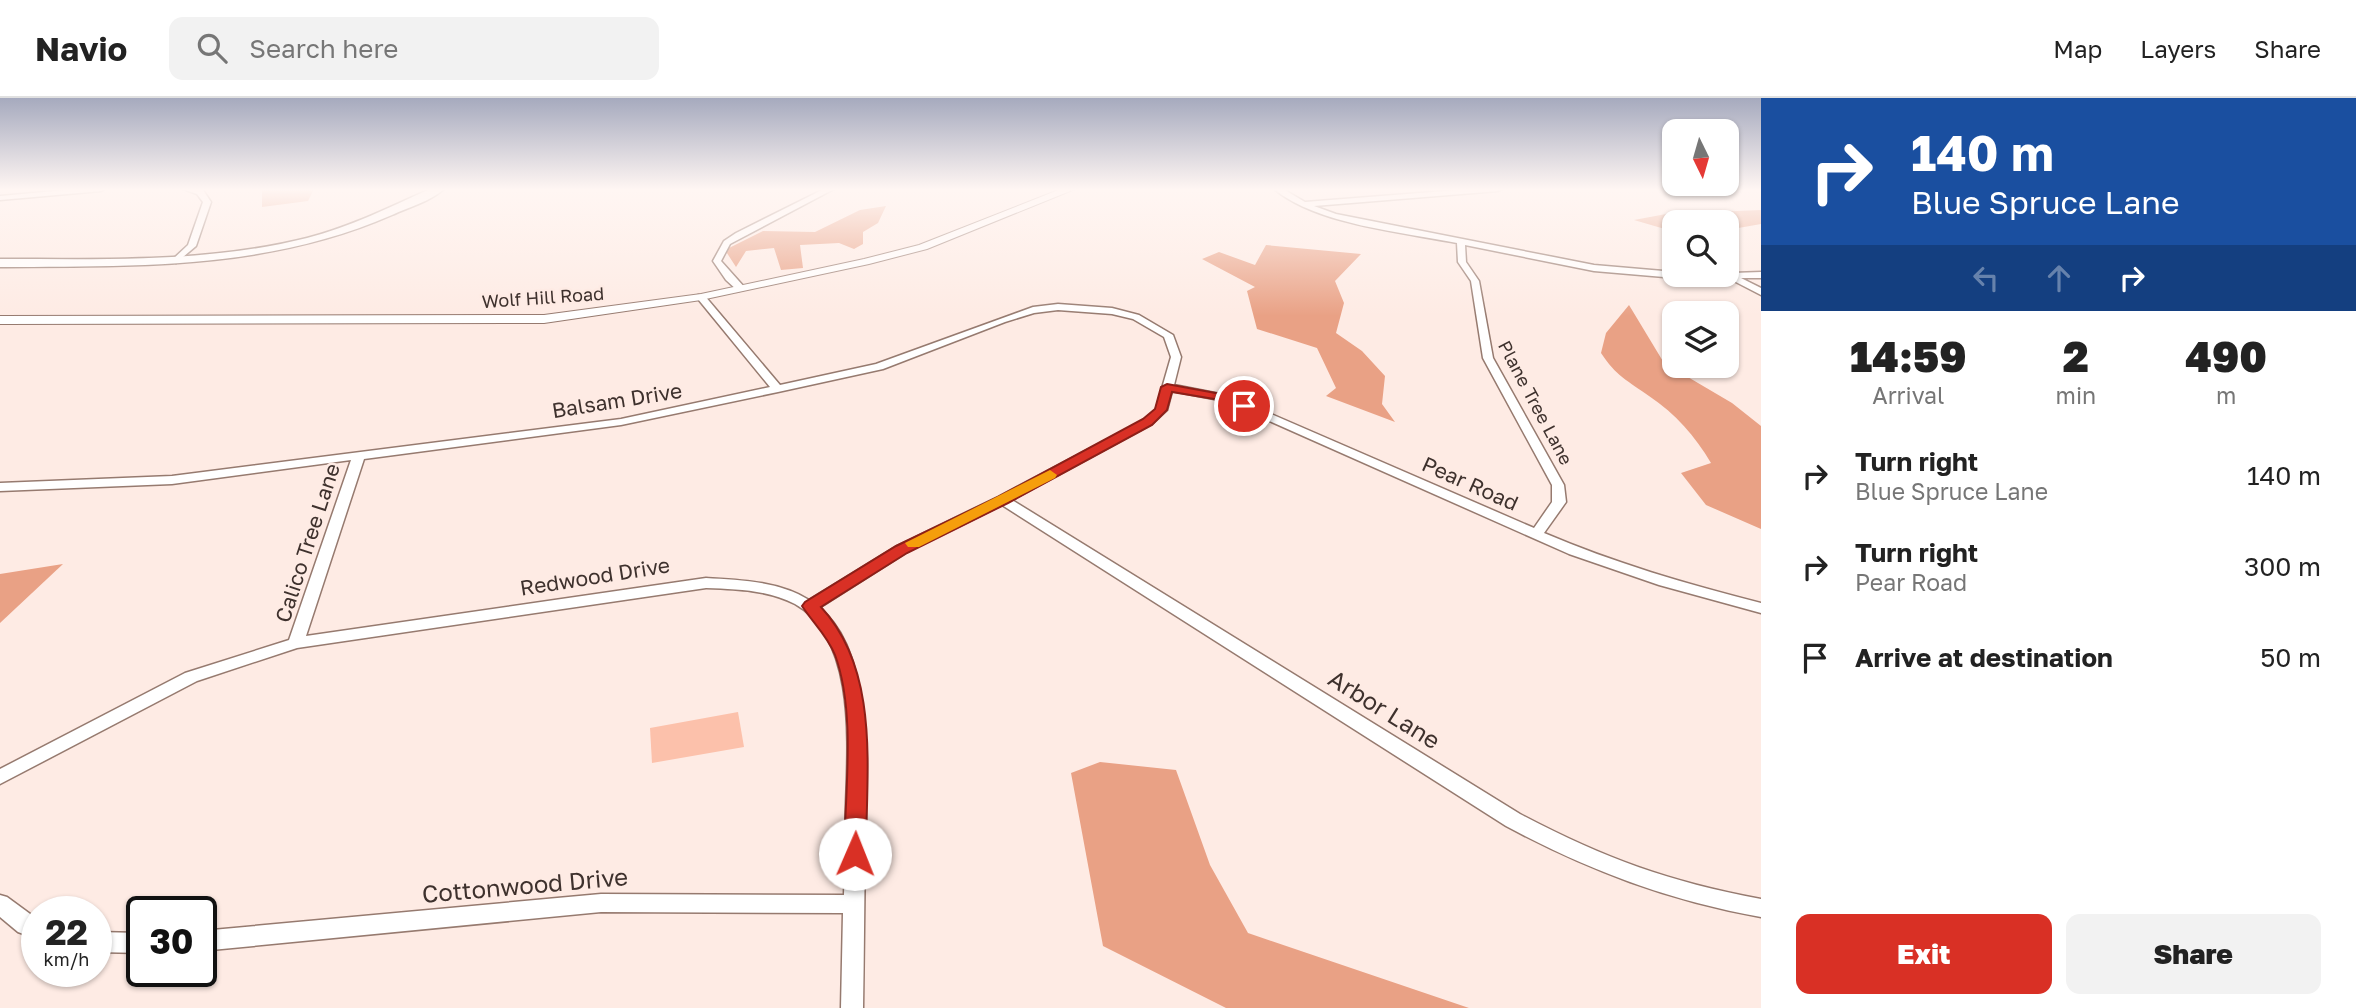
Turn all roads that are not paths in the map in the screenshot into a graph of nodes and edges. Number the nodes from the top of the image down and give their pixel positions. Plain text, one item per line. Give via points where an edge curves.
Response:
1 (197, 231) edge
2 (339, 231) edge
3 (749, 231) edge
4 (960, 231) edge
5 (1404, 231) edge
6 (1461, 243) junction
7 (176, 260) junction
8 (0, 263) edge
9 (1662, 273) edge
10 (1761, 275) edge
11 (1739, 277) edge
12 (1739, 281) edge
13 (741, 289) junction
14 (1761, 292) edge
15 (701, 298) junction
16 (0, 320) edge
17 (1167, 387) junction
18 (778, 389) junction
19 (359, 456) junction
20 (0, 487) edge
21 (1003, 500) junction
22 (1536, 535) junction
23 (811, 606) junction
24 (1761, 608) edge
25 (296, 643) junction
26 (0, 776) edge
27 (0, 904) edge
28 (854, 904) junction
29 (1761, 908) edge
30 (21, 922) edge
31 (217, 939) edge
32 (852, 1008) edge

1 - 7 street via 192,246
2 - 7 main road via 223,256
3 - 13 street via 727,243 718,261
4 - 13 street, Wolf Hill Road via 923,247
5 - 6 street
6 - 9 street via 1613,270
6 - 22 street, Plane Tree Lane via 1462,262 1475,281 1488,358 1558,485 1559,502
7 - 8 main road
10 - 11 street
12 - 14 street
13 - 15 street, Wolf Hill Road
15 - 16 street, Wolf Hill Road via 544,319
15 - 18 street
17 - 18 street, Balsam Drive via 1176,358 1168,335 1112,310 1058,307 1002,320 879,367
17 - 21 street, Balsam Drive via 1161,410 1148,422
17 - 22 street, Pear Road via 1244,406
18 - 19 street, Balsam Drive via 621,422
19 - 20 street, Balsam Drive via 172,480
19 - 25 street, Calico Tree Lane
21 - 23 street, Balsam Drive via 902,549
21 - 29 street, Arbor Lane via 1571,852 1644,881 1702,898
22 - 24 street, Pear Road via 1619,568
23 - 25 street, Redwood Drive via 784,592 751,584 706,583
23 - 28 street, Redwood Drive via 829,626 844,656 852,691 856,729
25 - 26 street, Redwood Drive via 191,677
27 - 30 street
28 - 31 street, Cottonwood Drive via 601,903
28 - 32 street, Redwood Drive

